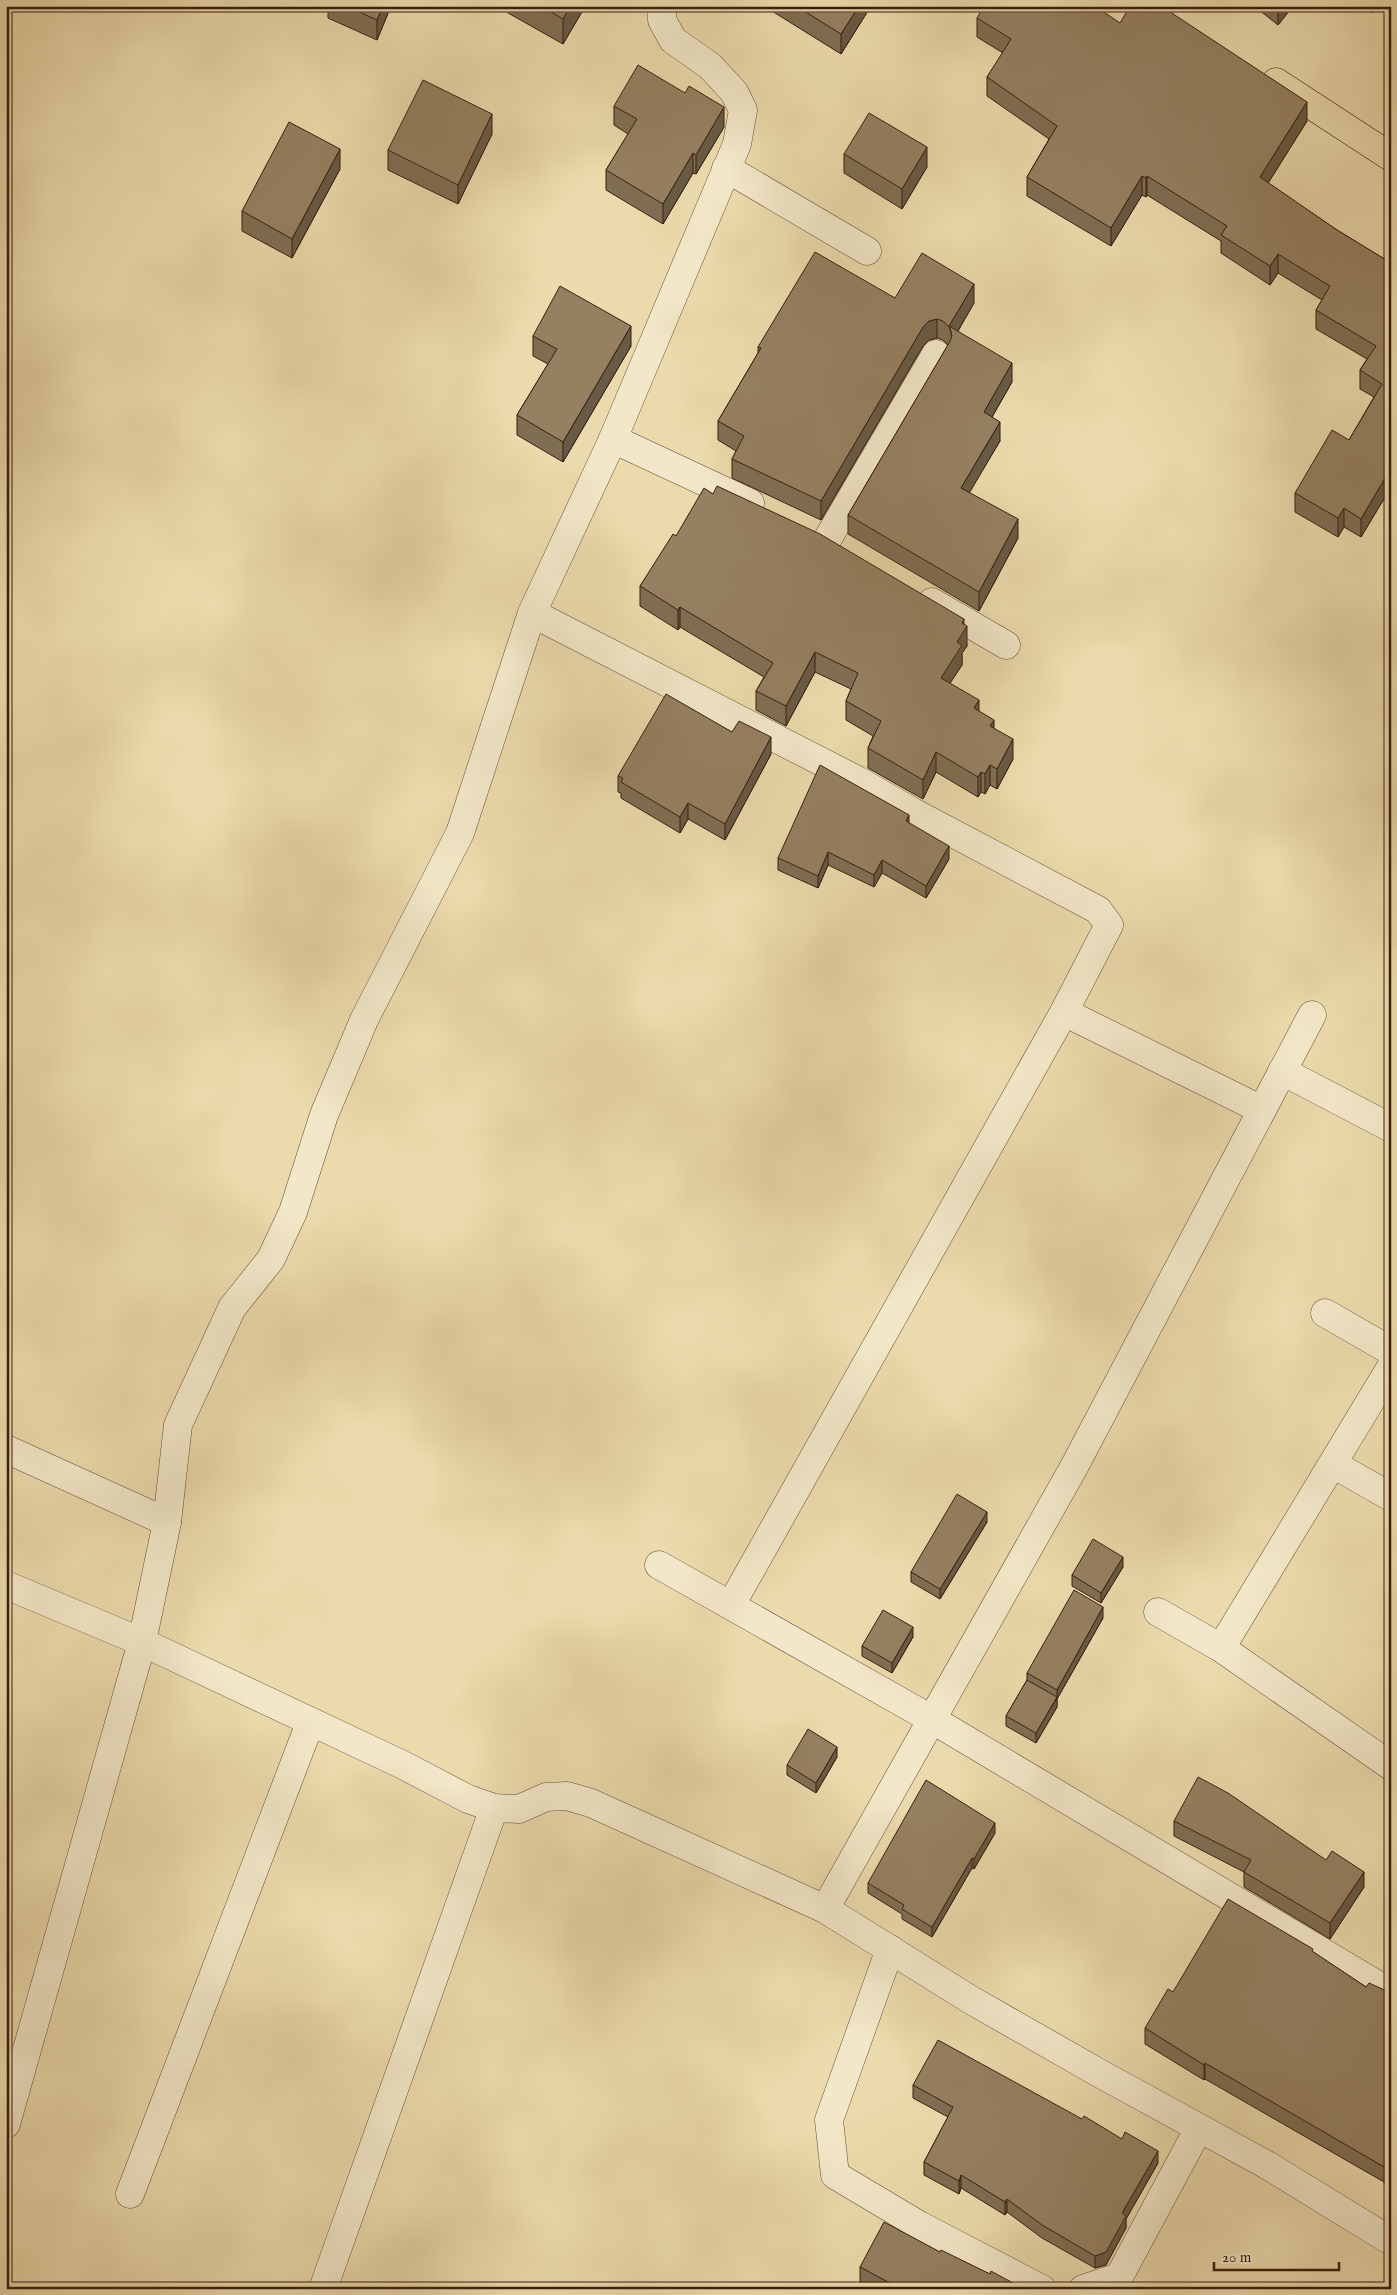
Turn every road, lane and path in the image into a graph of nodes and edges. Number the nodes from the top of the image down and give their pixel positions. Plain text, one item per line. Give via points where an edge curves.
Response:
1 (662, 6) edge
2 (1259, 71) edge
3 (1391, 157) edge
4 (726, 168) junction
5 (867, 251) dead end
6 (936, 354) dead end
7 (613, 439) junction
8 (774, 514) edge
9 (800, 527) edge
10 (827, 540) junction
11 (853, 555) edge
12 (912, 590) edge
13 (532, 613) junction
14 (1006, 645) dead end
15 (1064, 1012) junction
16 (1312, 1015) dead end
17 (1282, 1071) junction
18 (1262, 1110) junction
19 (1391, 1128) edge
20 (1325, 1314) dead end
21 (1391, 1351) edge
22 (1391, 1368) edge
23 (6, 1449) edge
24 (1333, 1464) junction
25 (1391, 1497) edge
26 (167, 1522) junction
27 (659, 1565) dead end
28 (6, 1585) edge
29 (731, 1605) junction
30 (1158, 1612) dead end
31 (142, 1642) junction
32 (1221, 1648) junction
33 (934, 1720) junction
34 (310, 1723) junction
35 (1391, 1766) edge
36 (494, 1808) junction
37 (825, 1909) junction
38 (890, 1949) junction
39 (1391, 1993) edge
40 (6, 2124) edge
41 (1199, 2128) junction
42 (130, 2194) dead end
43 (1391, 2241) edge
44 (323, 2289) edge
45 (1042, 2289) edge
46 (1083, 2289) edge

1 - 4 street via 662,20 672,40 710,66 734,92 743,110 737,144
2 - 3 main road
4 - 5 street
4 - 7 street
6 - 10 street
7 - 8 street
7 - 13 street
9 - 10 street
10 - 11 street
12 - 14 street
13 - 15 street via 849,776 1098,910 1109,925
13 - 26 street via 460,833 364,1020 324,1115 293,1212 271,1260 232,1308 178,1425
15 - 18 street
15 - 29 street
16 - 17 street
17 - 18 street
17 - 19 street
18 - 33 street via 1074,1467
20 - 21 street
22 - 24 street
23 - 26 street
24 - 25 street
24 - 32 street
26 - 31 street
27 - 29 street
28 - 31 street
29 - 33 street
30 - 32 street
31 - 34 street
31 - 40 street
32 - 35 street
33 - 37 street
33 - 39 street
34 - 36 street via 468,1799
34 - 42 street
36 - 37 street via 518,1809 546,1797 567,1796 591,1803
36 - 44 street
37 - 38 street
38 - 41 street via 971,2000
38 - 45 street via 829,2120 835,2175 919,2225
41 - 43 street via 1267,2165
41 - 46 street via 1119,2277

